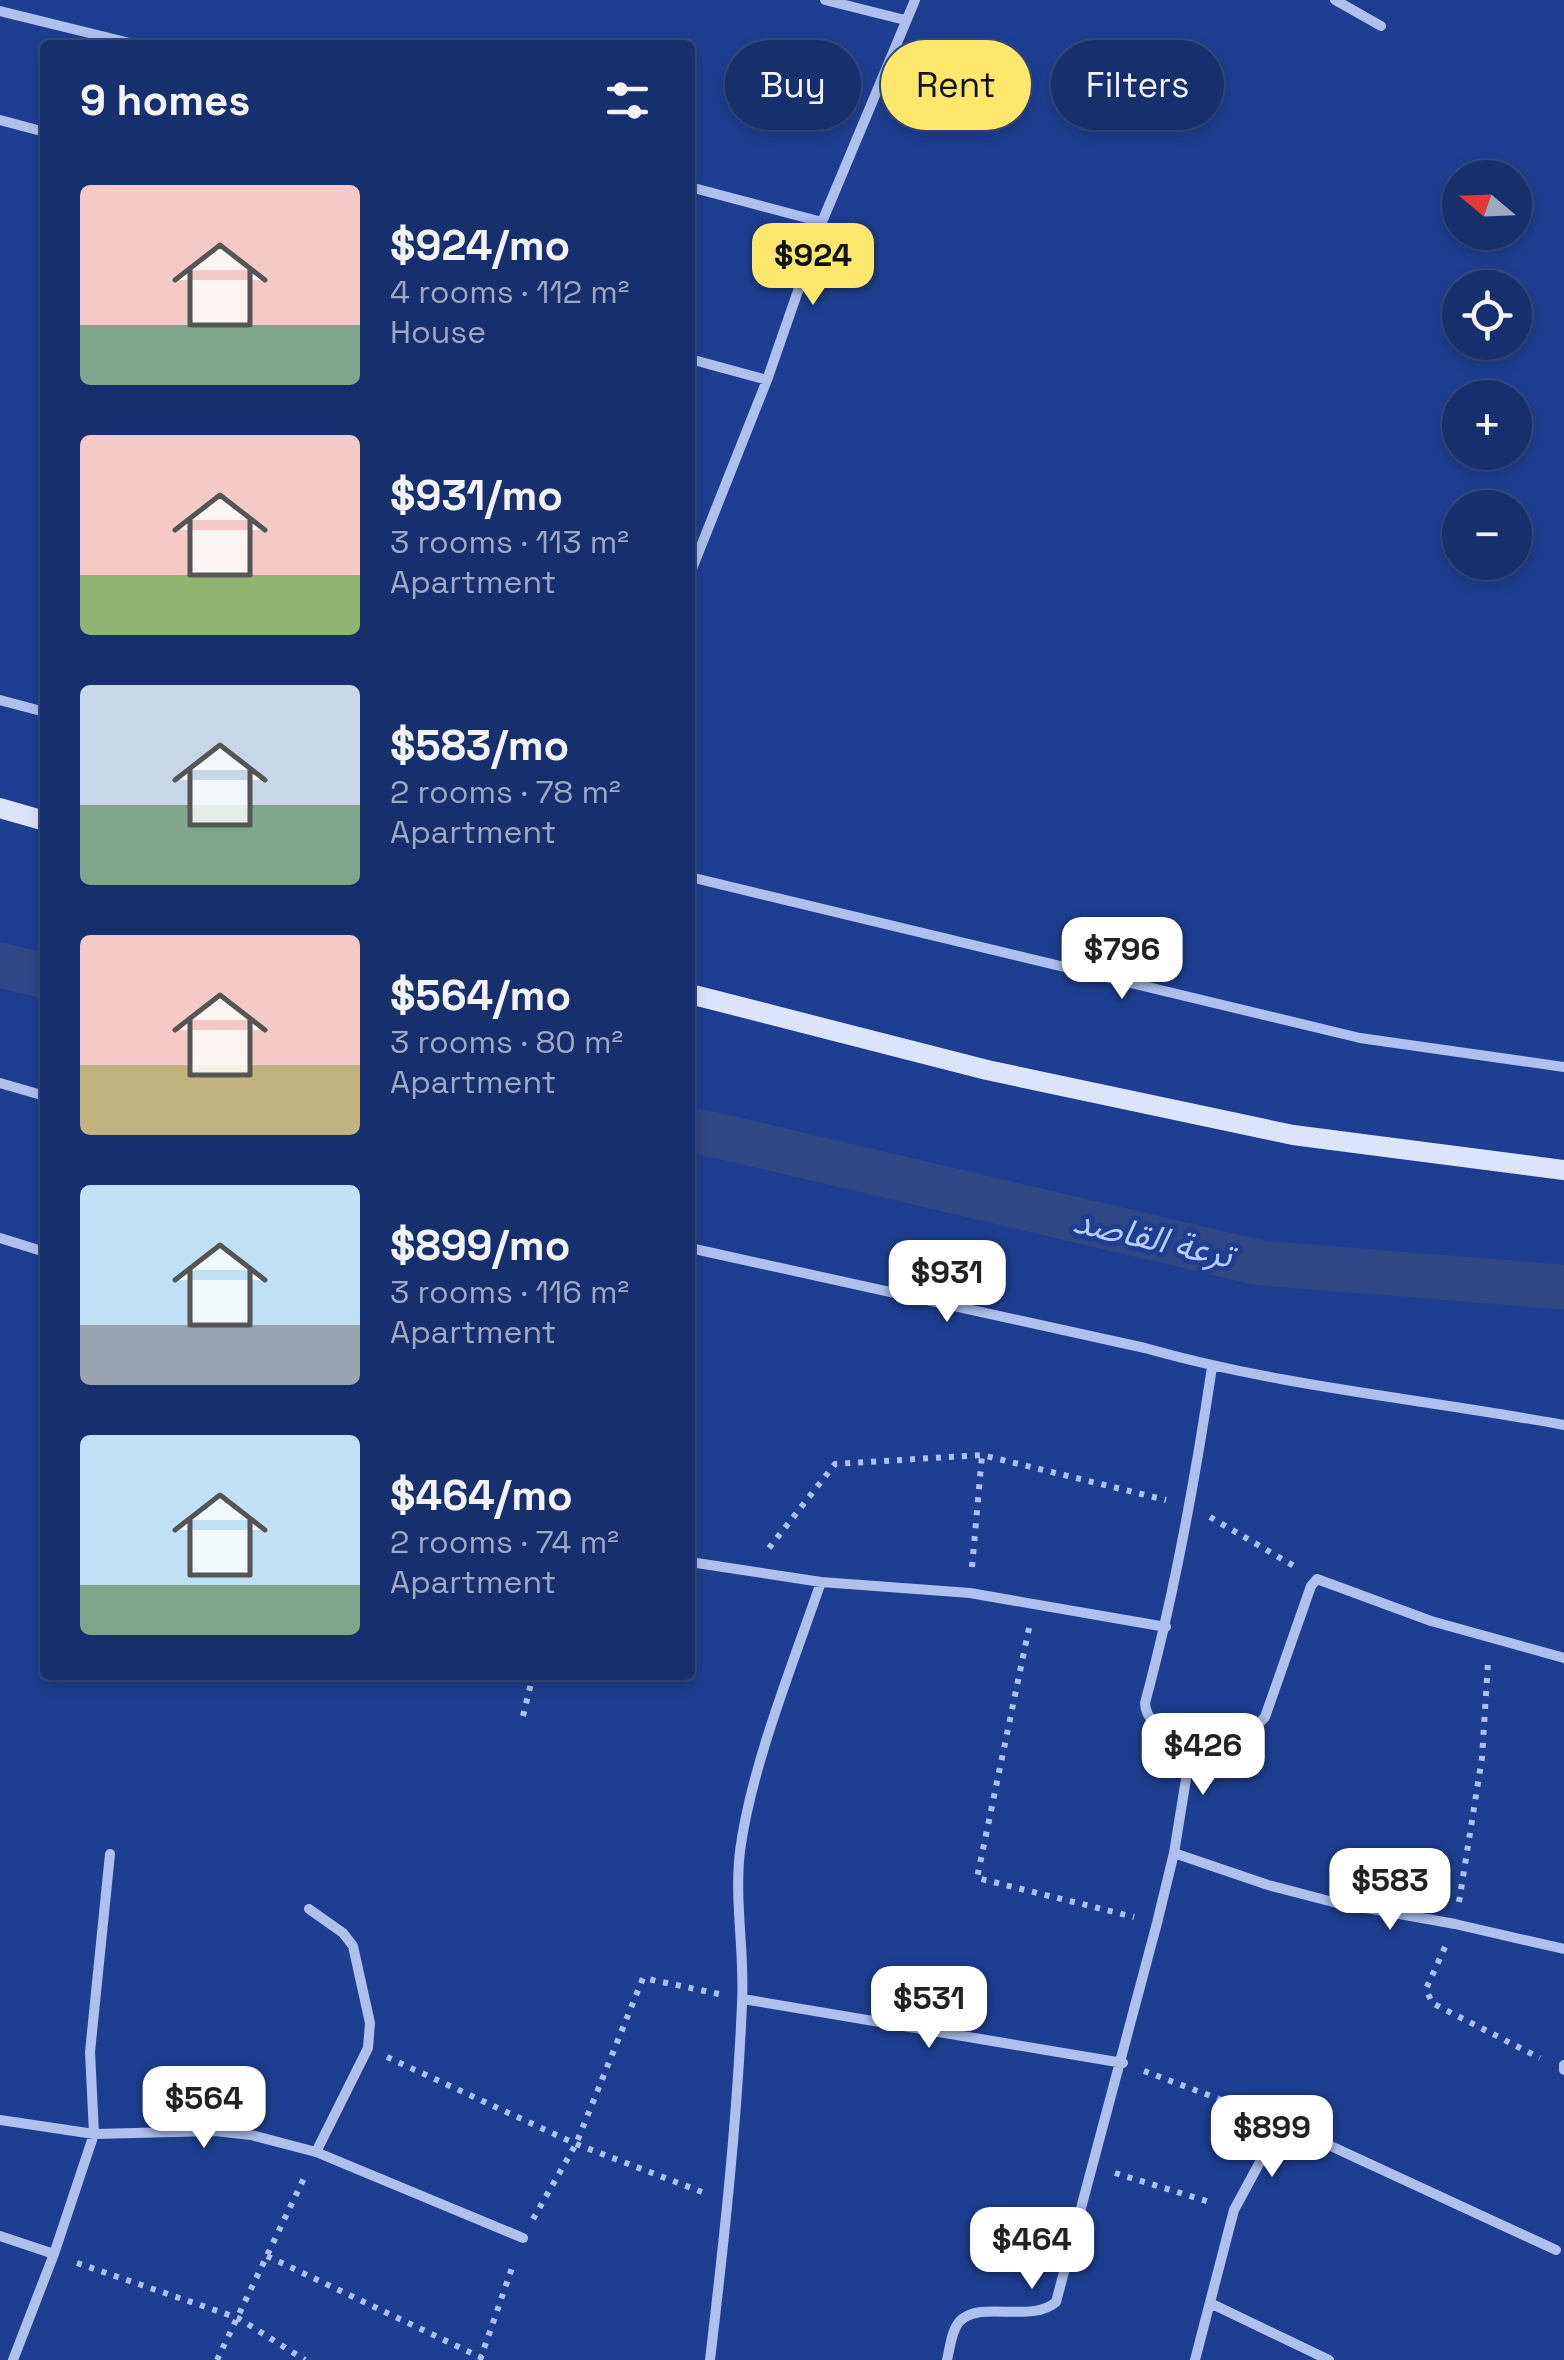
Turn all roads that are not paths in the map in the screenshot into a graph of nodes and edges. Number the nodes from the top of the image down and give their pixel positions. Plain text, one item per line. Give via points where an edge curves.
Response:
1 (825, 0) edge
2 (914, 0) edge
3 (1334, 0) edge
4 (0, 11) edge
5 (905, 20) junction
6 (1381, 26) dead end
7 (118, 40) edge
8 (0, 120) edge
9 (40, 131) edge
10 (695, 189) edge
11 (822, 222) junction
12 (695, 359) edge
13 (767, 380) junction
14 (696, 543) edge
15 (0, 700) edge
16 (40, 711) edge
17 (0, 808) edge
18 (40, 819) edge
19 (695, 878) edge
20 (695, 995) edge
21 (1564, 1067) edge
22 (0, 1083) edge
23 (40, 1095) edge
24 (1564, 1170) edge
25 (0, 1238) edge
26 (695, 1249) edge
27 (40, 1250) edge
28 (1212, 1367) junction
29 (1564, 1425) edge
30 (695, 1563) edge
31 (821, 1582) junction
32 (1166, 1627) junction
33 (1564, 1658) edge
34 (1193, 1736) junction
35 (1174, 1853) junction
36 (110, 1854) dead end
37 (308, 1909) dead end
38 (1564, 1949) edge
39 (742, 1999) junction
40 (1122, 2062) junction
41 (0, 2120) edge
42 (94, 2134) junction
43 (316, 2152) junction
44 (0, 2236) edge
45 (523, 2238) road end
46 (1556, 2250) dead end
47 (54, 2254) junction
48 (1210, 2303) junction
49 (13, 2360) edge
50 (710, 2360) edge
51 (948, 2360) edge
52 (1195, 2360) edge
53 (1329, 2360) edge

1 - 5 street
2 - 5 street
3 - 6 street
4 - 7 street
5 - 11 street
8 - 9 street
10 - 11 street
11 - 13 street
12 - 13 street
13 - 14 street
15 - 16 street
17 - 18 street
19 - 21 street via 1360,1038
20 - 24 street via 988,1070 1293,1136
22 - 23 street
25 - 27 street
26 - 28 street
28 - 29 street
28 - 32 street
30 - 31 street
31 - 32 street via 970,1593
31 - 39 street via 740,1849
32 - 34 street via 1145,1712 1156,1724
33 - 34 street via 1317,1579 1265,1717 1250,1732
34 - 35 street
35 - 38 street via 1332,1902
35 - 40 street
36 - 42 street via 90,2052
37 - 43 street via 353,1946 370,2023 368,2048
39 - 40 street
39 - 50 street
40 - 51 street via 1056,2302 1045,2311 964,2318 954,2330
41 - 42 street
42 - 43 street via 215,2130
42 - 47 street
43 - 45 street
44 - 47 street
46 - 48 street via 1284,2123 1234,2210
47 - 49 street
48 - 52 street
48 - 53 street

